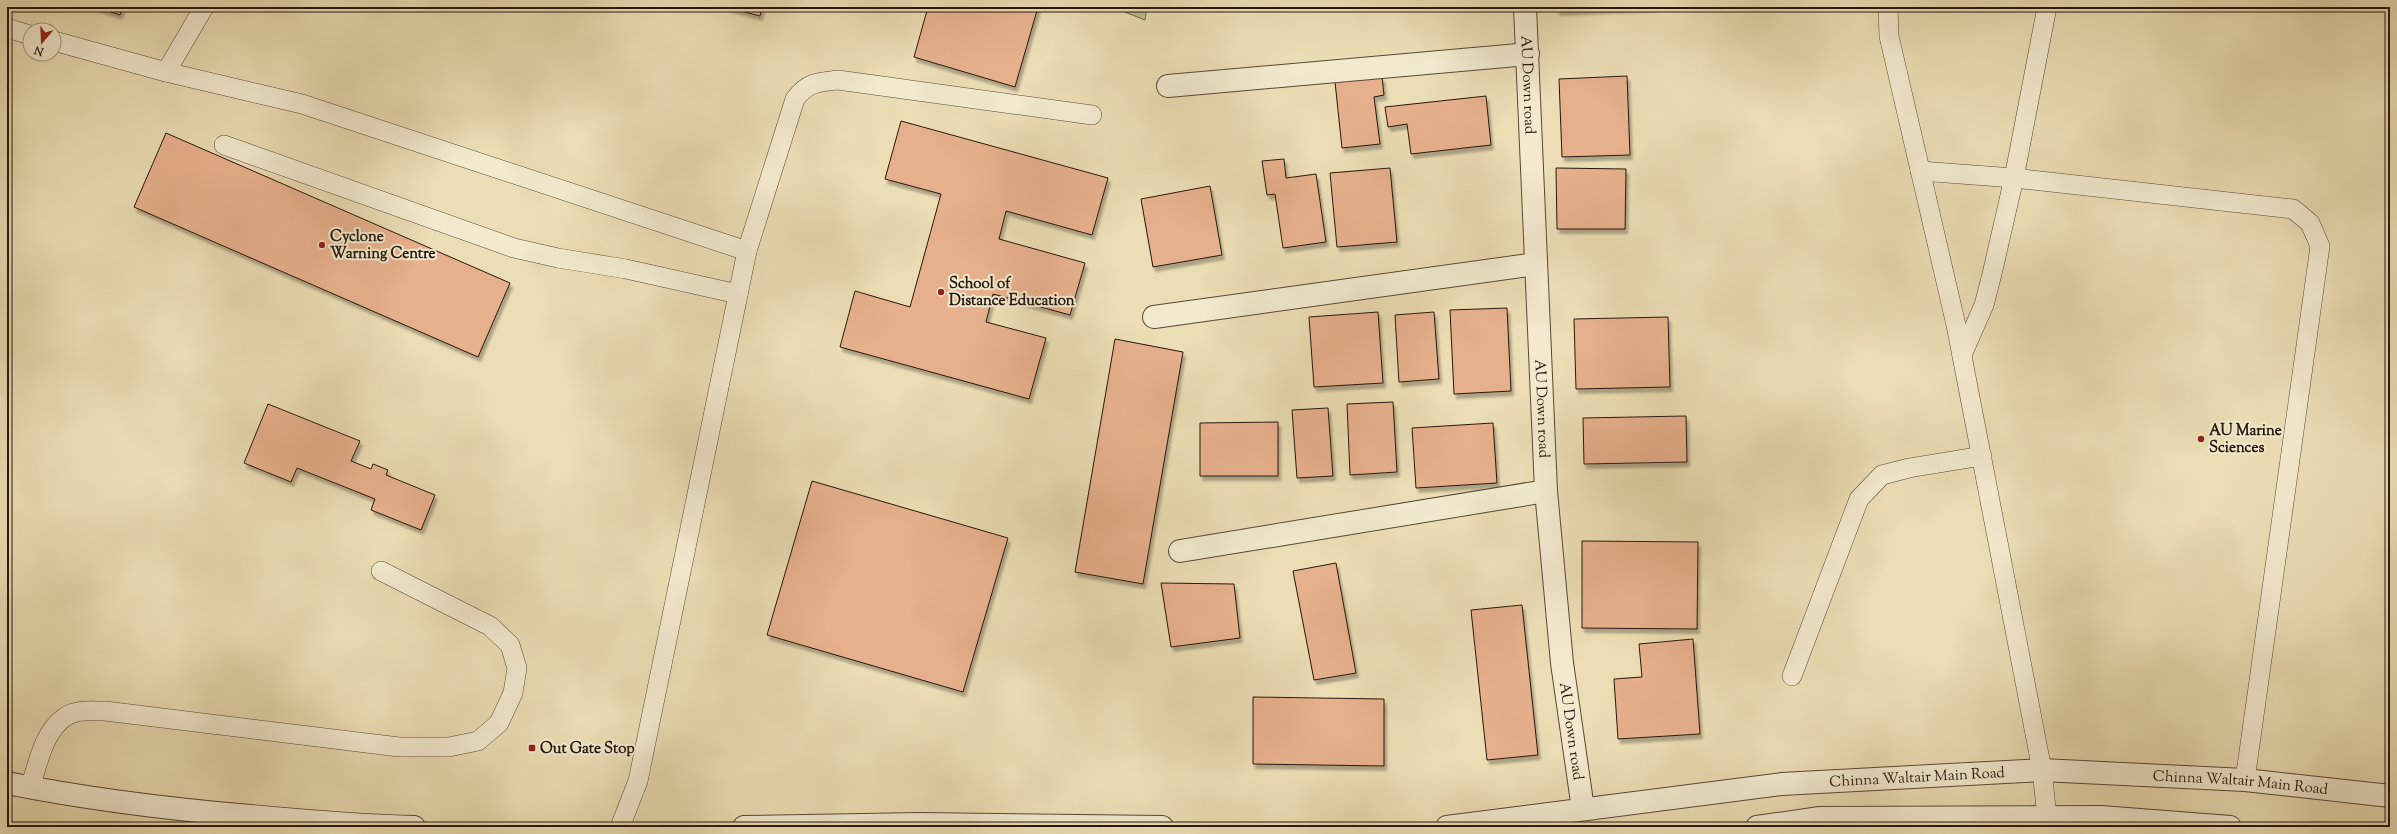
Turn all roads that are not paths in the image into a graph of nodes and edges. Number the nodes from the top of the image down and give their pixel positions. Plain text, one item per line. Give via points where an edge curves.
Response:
1 (204, 7) edge
2 (1525, 7) edge
3 (1888, 7) edge
4 (2047, 7) edge
5 (7, 28) edge
6 (22, 33) edge
7 (62, 43) edge
8 (1528, 54) junction
9 (166, 72) junction
10 (1168, 86) dead end
11 (1092, 115) dead end
12 (224, 145) dead end
13 (1920, 171) junction
14 (2014, 178) junction
15 (748, 251) junction
16 (1536, 264) junction
17 (738, 294) junction
18 (1154, 317) dead end
19 (1962, 355) junction
20 (1982, 456) junction
21 (1546, 491) junction
22 (1180, 551) dead end
23 (381, 571) dead end
24 (1792, 676) dead end
25 (2042, 770) junction
26 (2245, 780) junction
27 (7, 783) edge
28 (30, 788) junction
29 (2390, 796) edge
30 (1583, 809) junction
31 (2047, 817) junction
32 (414, 827) edge
33 (620, 827) edge
34 (744, 827) edge
35 (1162, 827) edge
36 (1447, 827) edge
37 (1757, 827) edge
38 (2230, 827) edge

1 - 9 lane
2 - 8 street, AU Down road
3 - 13 lane via 1889,36
4 - 14 lane
5 - 6 lane
7 - 9 lane
8 - 10 street
8 - 16 street, AU Down road
9 - 15 lane via 302,104
11 - 15 lane via 838,80 817,82 803,88 789,112
12 - 17 lane via 514,248
13 - 14 lane
13 - 19 lane
14 - 19 lane via 1984,305
14 - 26 lane via 2293,209 2310,223 2320,246
15 - 17 lane
16 - 18 street
16 - 21 street, AU Down road
17 - 33 lane via 638,781
19 - 20 lane
20 - 24 lane via 1882,475 1859,499
20 - 25 lane
21 - 22 street
21 - 30 street, AU Down road via 1562,663
23 - 28 lane via 490,626 510,645 517,668 513,693 499,723 478,741 449,748 399,747 104,711 82,711 66,716 51,732 42,750
25 - 26 street, Chinna Waltair Main Road
25 - 30 street, Chinna Waltair Main Road via 1782,784
25 - 31 lane
26 - 29 street, Chinna Waltair Main Road
27 - 28 street
28 - 32 street via 202,812 382,827
30 - 36 street, Chinna Waltair Main Road
31 - 37 street via 1820,818
31 - 38 street via 2101,817
34 - 35 street via 920,824

